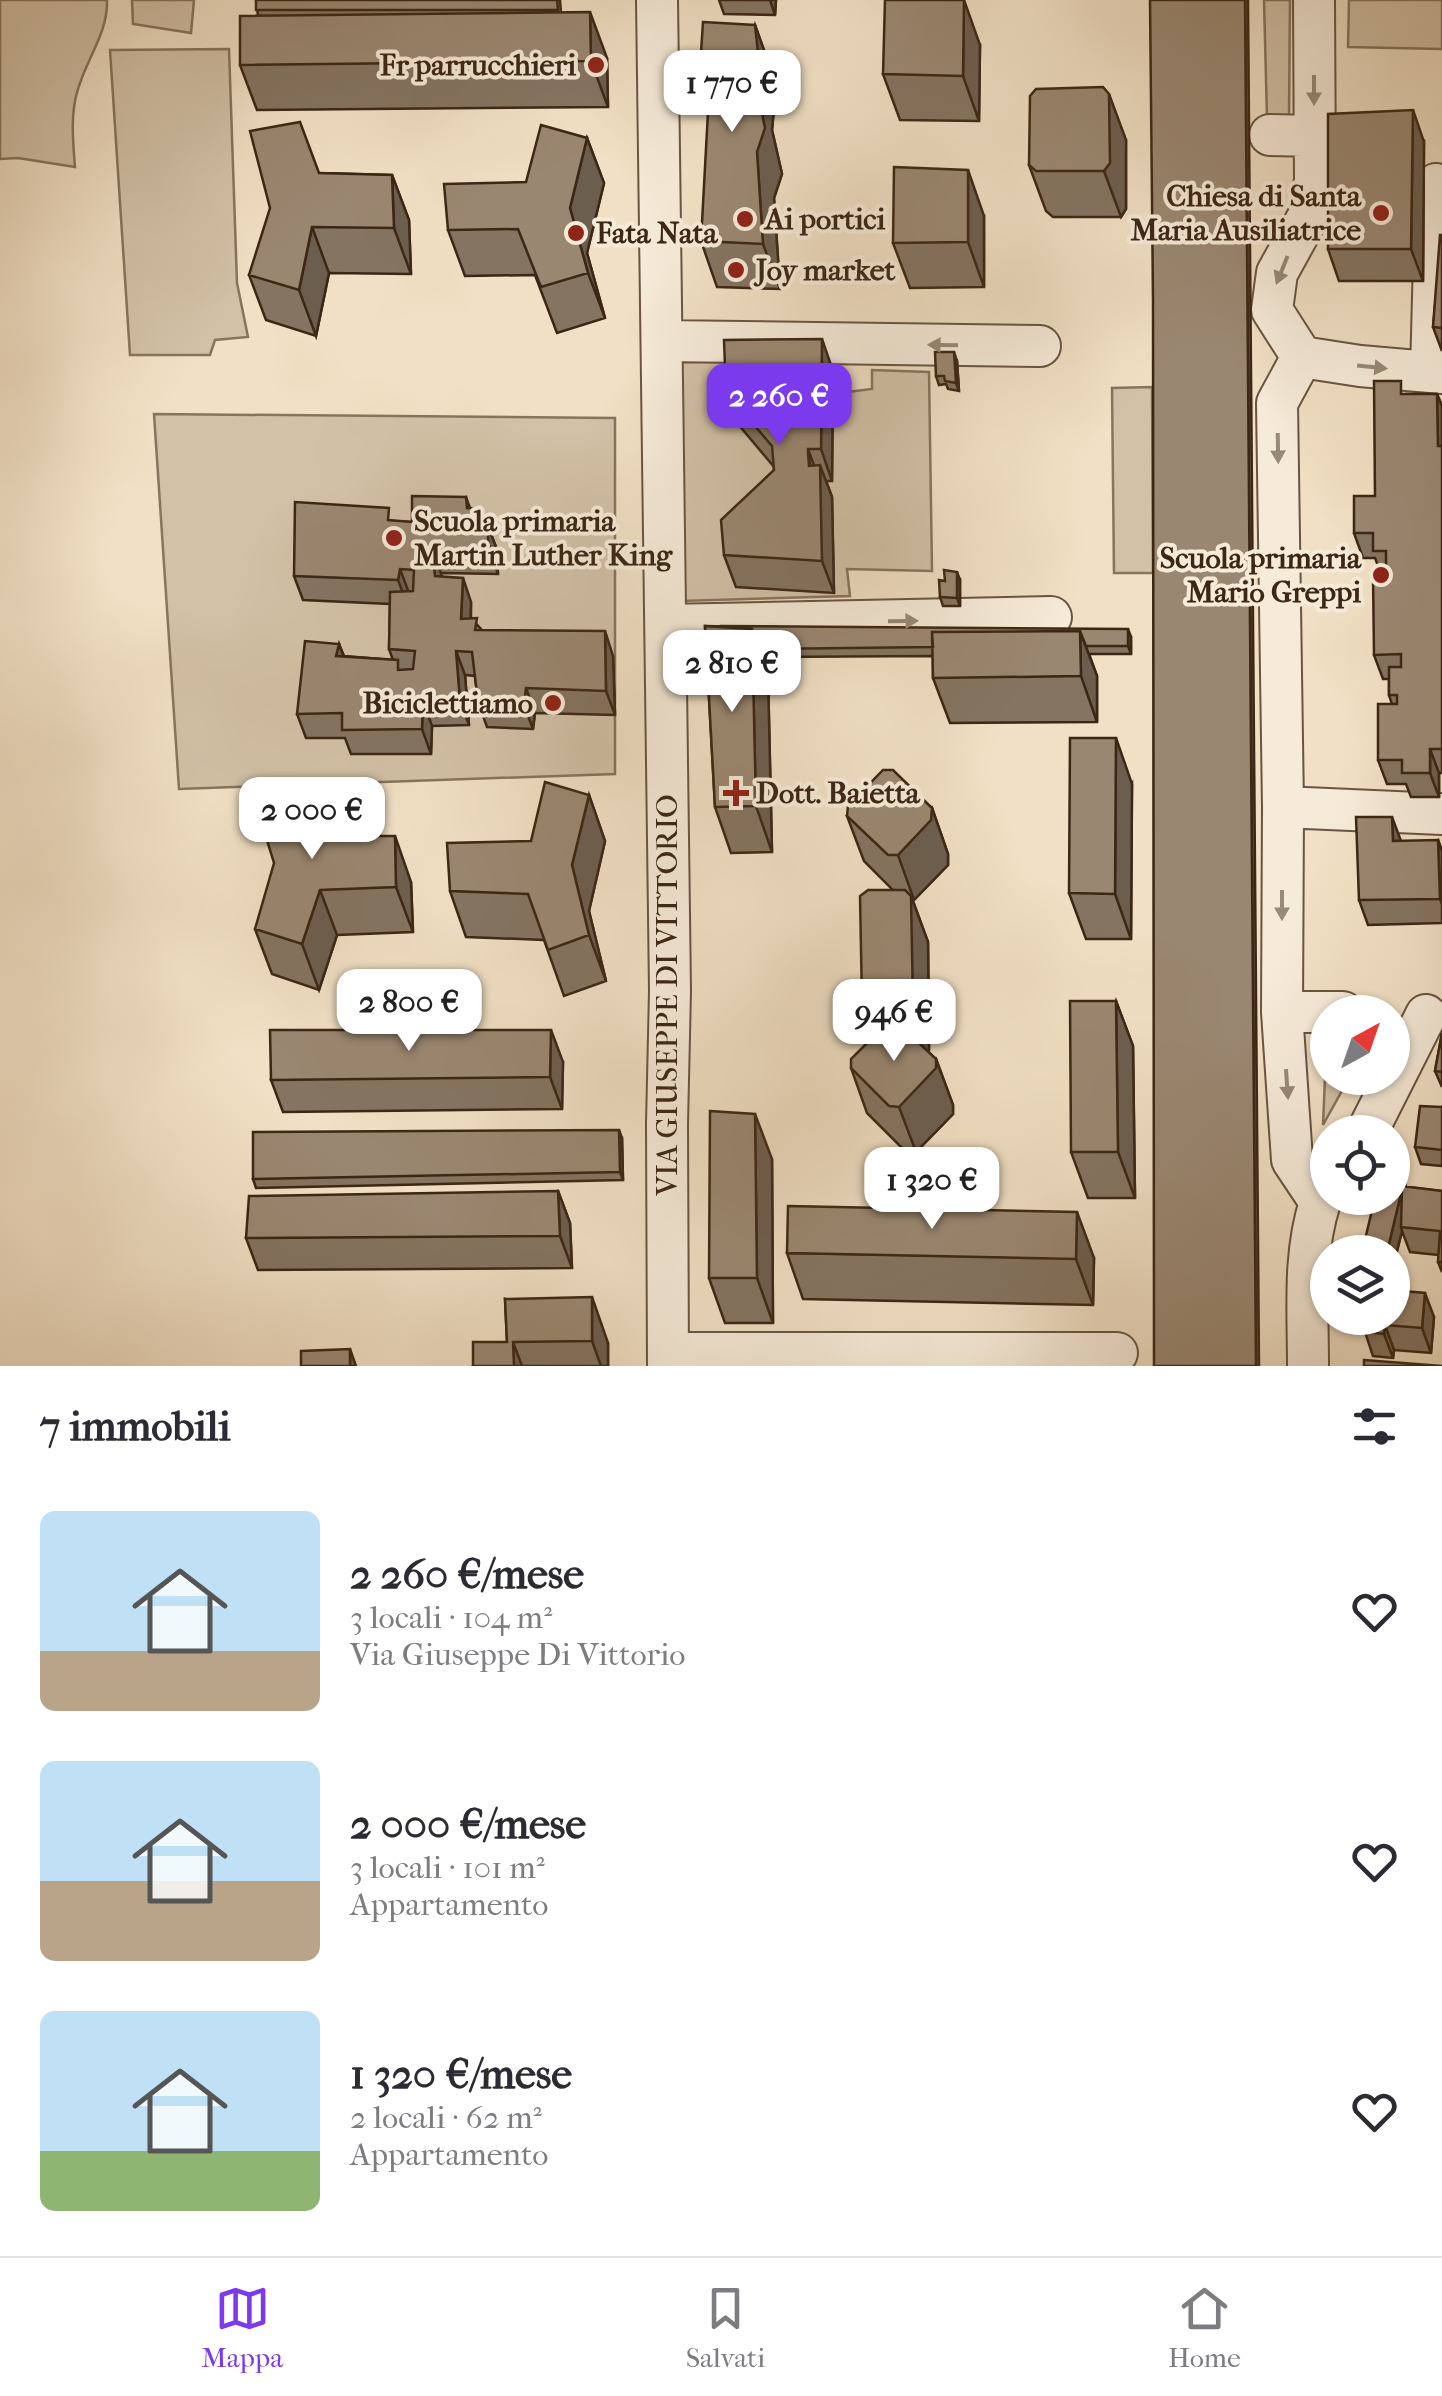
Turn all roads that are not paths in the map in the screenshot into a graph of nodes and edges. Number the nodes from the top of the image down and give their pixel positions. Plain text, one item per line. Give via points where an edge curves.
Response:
1 (658, 0) edge
2 (1314, 0) edge
3 (1270, 134) dead end
4 (1315, 136) junction
5 (1436, 184) dead end
6 (1439, 243) edge
7 (662, 341) junction
8 (1040, 346) dead end
9 (1302, 357) junction
10 (1436, 372) edge
11 (1051, 618) dead end
12 (666, 625) junction
13 (1283, 808) junction
14 (1442, 814) edge
15 (1282, 1012) junction
16 (1310, 1012) edge
17 (1420, 1014) edge
18 (1375, 1115) edge
19 (1310, 1180) edge
20 (1317, 1215) edge
21 (1117, 1352) dead end
22 (668, 1360) edge
23 (1308, 1366) edge

1 - 7 street, VIA GIUSEPPE DI VITTORIO
2 -> 4 street
3 - 4 street
4 -> 9 street via 1308,215 1277,274 1272,310
5 - 6 street
6 - 10 street
8 -> 7 street
7 - 12 street, VIA GIUSEPPE DI VITTORIO
9 -> 10 street
9 -> 13 street via 1277,403
12 -> 11 street
12 - 22 street, VIA GIUSEPPE DI VITTORIO
13 - 14 street
13 -> 15 street
15 - 16 street
15 -> 19 street via 1292,1160
17 - 18 street
20 - 23 street via 1308,1256
21 - 22 street

